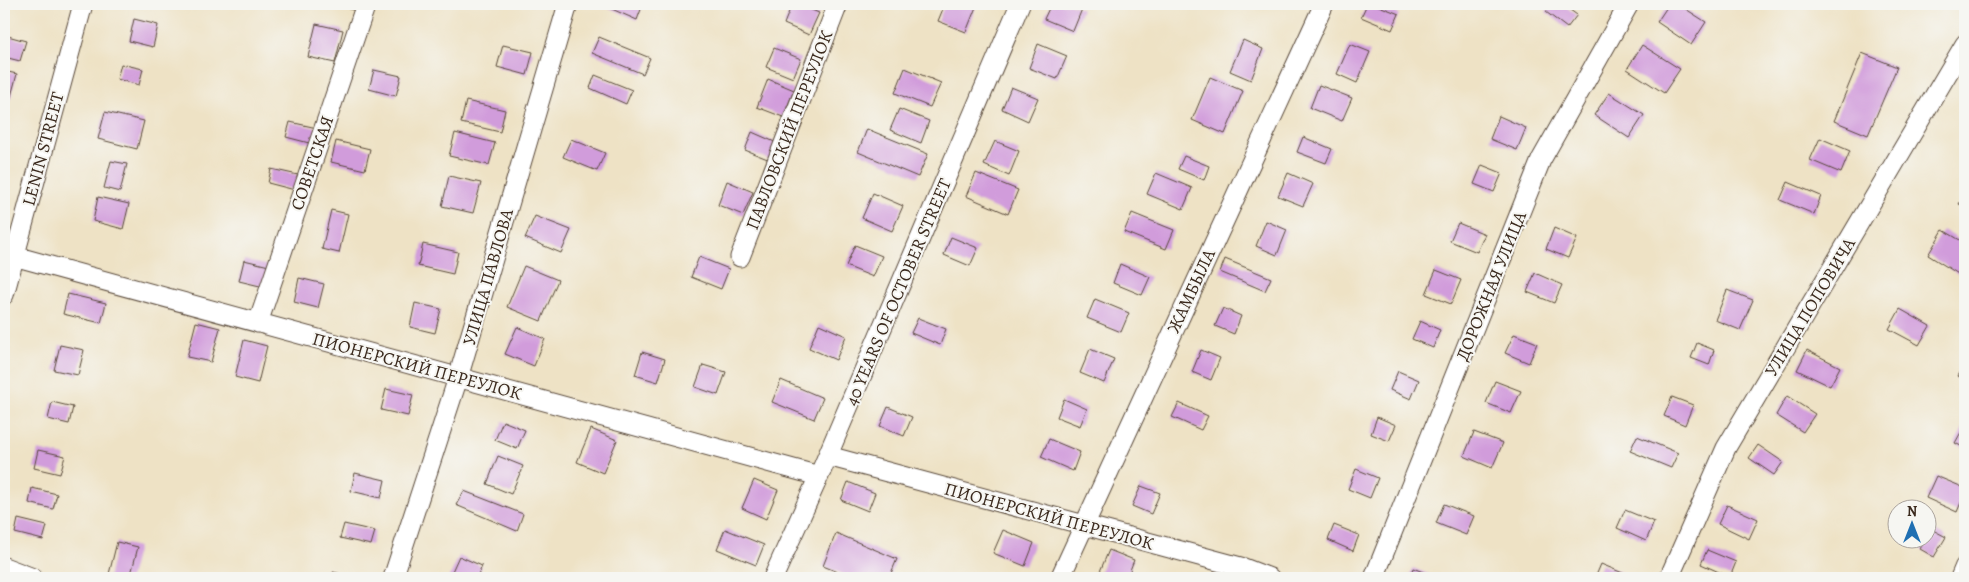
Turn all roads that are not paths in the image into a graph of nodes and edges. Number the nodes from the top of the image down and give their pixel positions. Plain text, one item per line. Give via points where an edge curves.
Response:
1 (83, 4) edge
2 (366, 4) edge
3 (568, 4) edge
4 (838, 4) edge
5 (1020, 4) edge
6 (1324, 4) edge
7 (1629, 4) edge
8 (1965, 44) edge
9 (14, 256) junction
10 (740, 257) dead end
11 (6, 276) edge
12 (4, 295) edge
13 (258, 323) junction
14 (458, 378) junction
15 (828, 456) junction
16 (819, 476) junction
17 (1084, 525) junction
18 (1965, 566) edge
19 (4, 567) edge
20 (33, 578) edge
21 (393, 578) edge
22 (773, 578) edge
23 (1060, 578) edge
24 (1270, 578) edge
25 (1374, 578) edge
26 (1669, 578) edge
27 (1960, 578) edge

1 - 9 street, LENIN STREET
2 - 13 street, СОВЕТСКАЯ
3 - 14 street, УЛИЦА ПАВЛОВА
4 - 10 street, ПАВЛОВСКИЙ ПЕРЕУЛОК
5 - 15 street, 40 YEARS OF OCTOBER STREET
6 - 17 street, ЖАМБЫЛА
7 - 25 street, ДОРОЖНАЯ УЛИЦА via 1541,160
8 - 26 street, УЛИЦА ПОПОВИЧА via 1726,448
9 - 11 street, LENIN STREET
9 - 13 street, ПИОНЕРСКИЙ ПЕРЕУЛОК
11 - 12 street, LENIN STREET
13 - 14 street, ПИОНЕРСКИЙ ПЕРЕУЛОК
14 - 16 street, ПИОНЕРСКИЙ ПЕРЕУЛОК
14 - 21 street, УЛИЦА ПАВЛОВА
15 - 16 street, 40 YEARS OF OCTOBER STREET
15 - 17 street, ПИОНЕРСКИЙ ПЕРЕУЛОК
16 - 22 street, 40 YEARS OF OCTOBER STREET
17 - 23 street, ЖАМБЫЛА
17 - 24 street, ПИОНЕРСКИЙ ПЕРЕУЛОК
18 - 27 street
19 - 20 street

